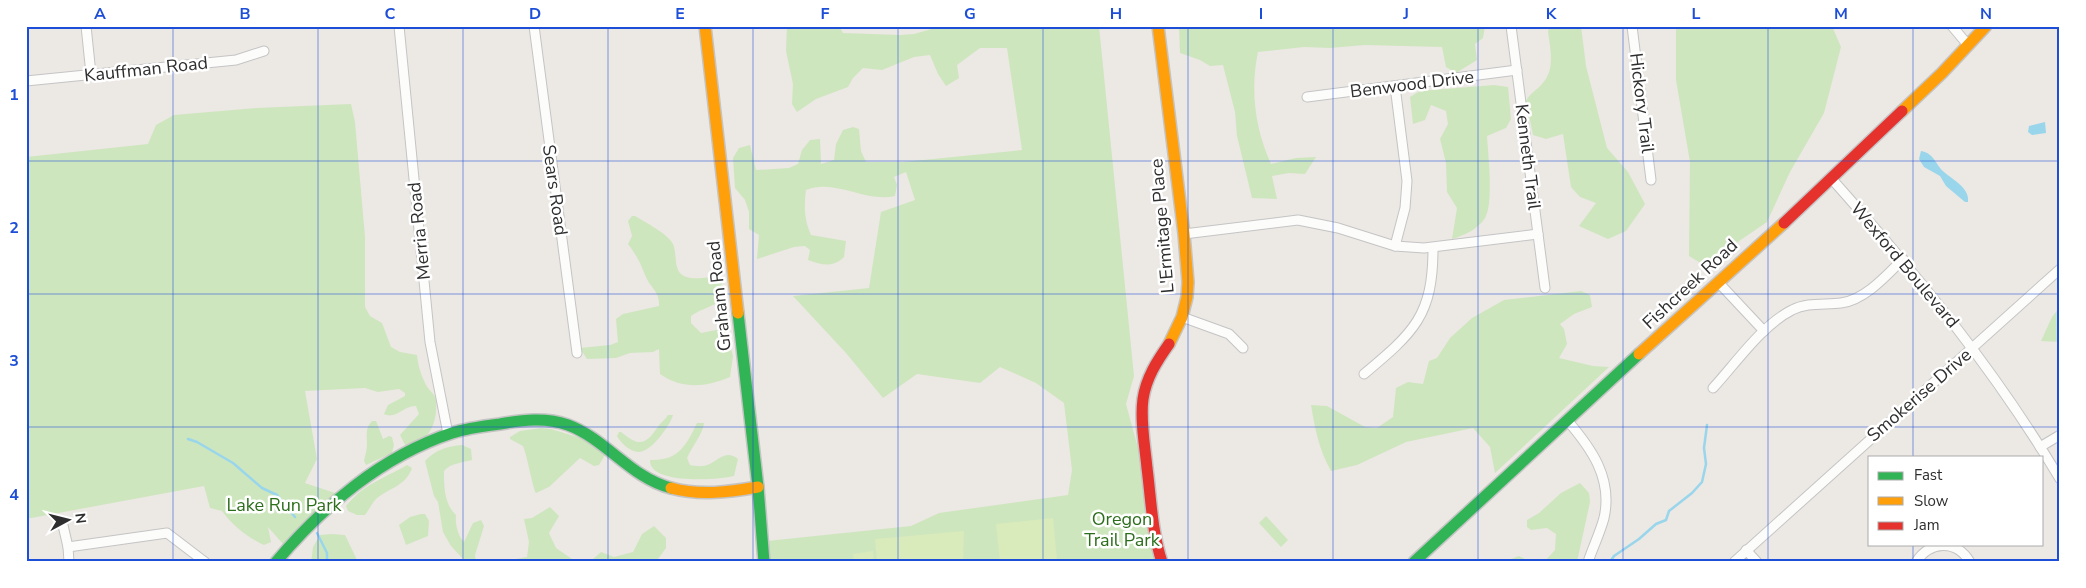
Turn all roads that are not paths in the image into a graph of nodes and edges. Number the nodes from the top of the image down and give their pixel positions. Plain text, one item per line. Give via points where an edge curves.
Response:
1 (86, 26) edge
2 (400, 26) edge
3 (534, 26) edge
4 (705, 26) edge
5 (1158, 26) edge
6 (1512, 26) edge
7 (1632, 26) edge
8 (1952, 26) edge
9 (1986, 26) edge
10 (1968, 45) junction
11 (264, 51) dead end
12 (1517, 70) junction
13 (91, 74) junction
14 (26, 81) edge
15 (1395, 86) junction
16 (1307, 97) dead end
17 (1831, 178) junction
18 (1651, 180) dead end
19 (1184, 234) junction
20 (1538, 234) junction
21 (1395, 246) junction
22 (1433, 248) junction
23 (1903, 259) junction
24 (2060, 269) edge
25 (1718, 282) junction
26 (1545, 288) dead end
27 (1182, 317) junction
28 (1764, 331) junction
29 (1243, 348) dead end
30 (1974, 348) junction
31 (577, 353) dead end
32 (1364, 374) dead end
33 (1713, 388) dead end
34 (1567, 420) junction
35 (448, 434) junction
36 (2060, 435) edge
37 (2040, 447) junction
38 (2060, 479) edge
39 (758, 487) junction
40 (62, 521) dead end
41 (68, 547) junction
42 (1746, 550) junction
43 (69, 562) edge
44 (205, 562) edge
45 (276, 562) edge
46 (764, 562) edge
47 (1162, 562) edge
48 (1414, 562) edge
49 (1588, 562) edge
50 (1734, 562) edge
51 (1757, 562) edge
52 (1916, 562) edge
53 (1970, 562) edge

1 - 13 street
2 - 35 street, Merria Road via 430,342
3 - 31 street, Sears Road
4 - 39 main road, Graham Road
5 - 19 main road, L'Ermitage Place
6 - 12 street, Kenneth Trail
7 - 18 street, Hickory Trail
8 - 10 street
9 - 10 main road, Fishcreek Road
10 - 17 main road, Fishcreek Road
11 - 13 street, Kauffman Road via 236,60
12 - 15 street, Benwood Drive
12 - 20 street, Kenneth Trail
13 - 14 street, Kauffman Road
15 - 16 street, Benwood Drive
15 - 21 street via 1407,181
17 - 23 street, Wexford Boulevard
17 - 25 main road, Fishcreek Road
19 - 21 street via 1298,220 1338,228
19 - 27 main road, L'Ermitage Place via 1188,282
20 - 22 street
20 - 26 street, Kenneth Trail
21 - 22 street
22 - 32 street via 1431,287 1418,320 1402,341
23 - 28 street via 1859,297 1801,306
23 - 30 street, Wexford Boulevard
24 - 30 street, Smokerise Drive
25 - 28 street
25 - 34 main road, Fishcreek Road
27 - 29 street via 1229,334
27 - 47 main road, L'Ermitage Place via 1152,369 1142,399 1156,543
28 - 33 street
30 - 37 street, Wexford Boulevard
30 - 42 street, Smokerise Drive
34 - 48 main road, Fishcreek Road
34 - 49 street via 1594,455 1605,489 1604,516
35 - 39 main road via 510,422 563,424 588,434 640,474 669,488 699,494
35 - 45 main road via 401,456 358,482 317,516
36 - 37 street
37 - 38 street, Wexford Boulevard
39 - 46 main road, Graham Road
40 - 41 street
41 - 43 street
41 - 44 street via 167,533
42 - 50 street, Smokerise Drive
42 - 51 street
52 - 53 street via 1926,550 1936,546 1959,550

